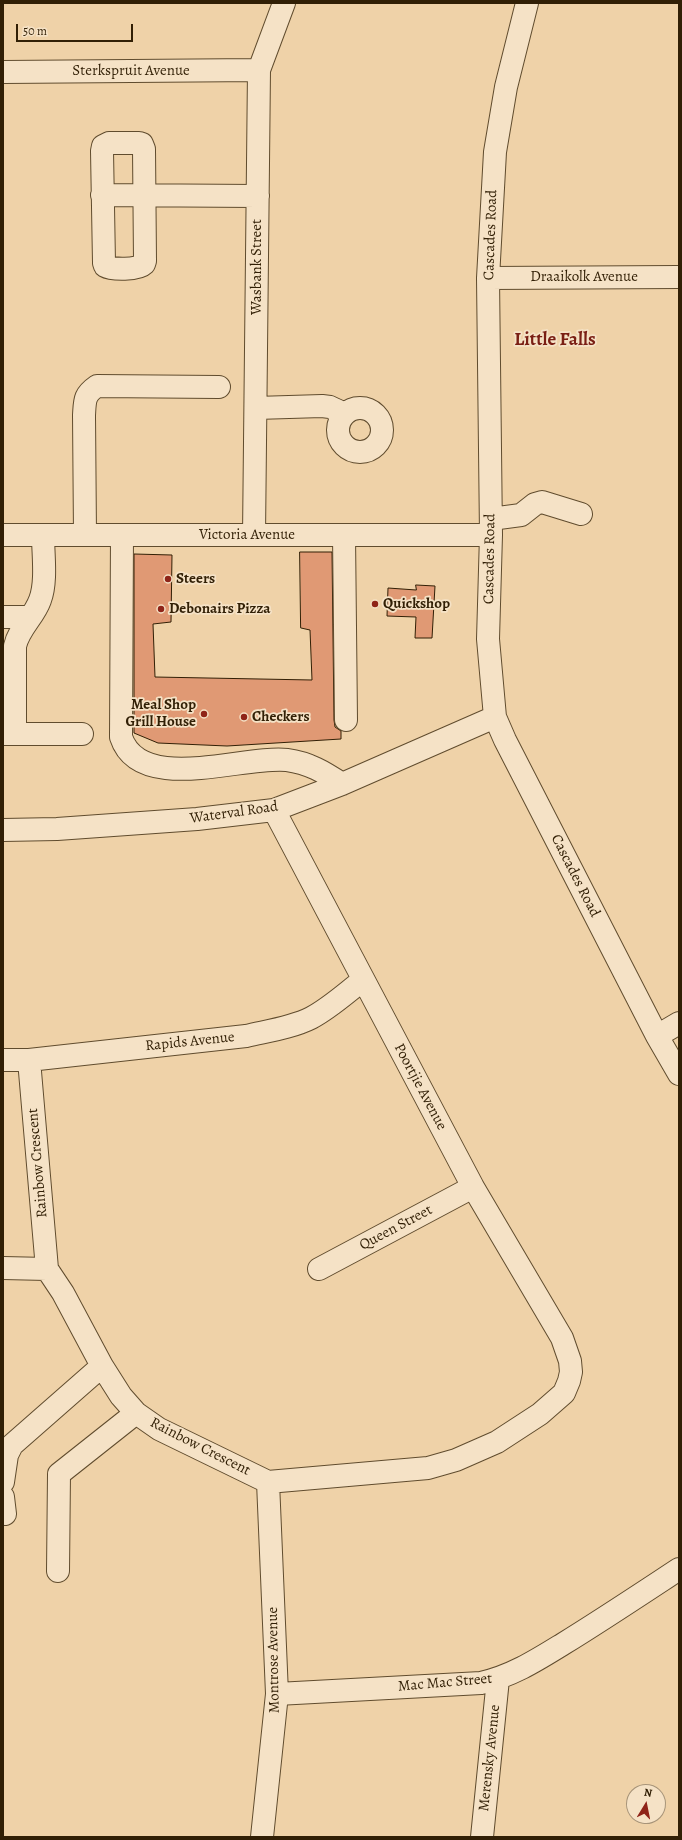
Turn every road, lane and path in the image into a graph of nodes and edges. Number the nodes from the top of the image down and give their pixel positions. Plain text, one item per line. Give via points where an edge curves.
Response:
1 (284, 3) edge
2 (527, 3) edge
3 (259, 70) junction
4 (3, 72) edge
5 (102, 195) junction
6 (145, 195) junction
7 (258, 196) junction
8 (679, 277) edge
9 (488, 278) junction
10 (219, 387) dead end
11 (256, 408) junction
12 (345, 414) dead end
13 (581, 514) dead end
14 (491, 527) junction
15 (3, 535) edge
16 (43, 535) junction
17 (85, 535) junction
18 (122, 535) junction
19 (254, 535) junction
20 (344, 535) junction
21 (3, 617) edge
22 (30, 617) junction
23 (495, 717) junction
24 (346, 720) dead end
25 (9, 734) edge
26 (82, 734) dead end
27 (342, 784) junction
28 (274, 810) junction
29 (3, 830) edge
30 (363, 980) junction
31 (679, 1023) edge
32 (657, 1036) junction
33 (3, 1060) edge
34 (29, 1060) junction
35 (679, 1074) edge
36 (473, 1186) junction
37 (3, 1268) edge
38 (47, 1269) junction
39 (319, 1269) dead end
40 (570, 1361) joint
41 (102, 1366) junction
42 (136, 1413) junction
43 (3, 1482) edge
44 (268, 1482) junction
45 (58, 1571) dead end
46 (675, 1579) edge
47 (498, 1679) junction
48 (277, 1694) junction
49 (262, 1837) edge
50 (482, 1837) edge

1 - 3 street, Wasbank Street
2 - 9 street, Cascades Road via 506,87 495,152
3 - 4 street, Sterkspruit Avenue
3 - 7 street, Wasbank Street
5 - 6 street
5 - 6 street via 103,146 109,143 142,144
5 - 6 street via 105,266 138,268 144,264
6 - 7 street
7 - 11 street, Wasbank Street
8 - 9 street, Draaikolk Avenue
9 - 14 street, Cascades Road
10 - 17 street via 97,386 87,392 84,415
11 - 12 street via 322,406
11 - 19 street, Wasbank Street
13 - 14 street, Victoria Avenue via 542,502 534,504 521,515
14 - 20 street, Victoria Avenue
14 - 23 street, Cascades Road via 488,639
15 - 16 street, Victoria Avenue
16 - 17 street, Victoria Avenue
16 - 22 street via 43,592 37,608
17 - 18 street, Victoria Avenue
18 - 19 street, Victoria Avenue
18 - 27 street via 121,737 124,745 137,758 149,765 187,769 256,760 286,760 320,769
19 - 20 street, Victoria Avenue
20 - 24 street
21 - 22 street
22 - 25 street via 17,637 15,646
23 - 27 street, Waterval Road
23 - 32 street, Cascades Road
25 - 26 street
27 - 28 street, Waterval Road
28 - 29 street, Waterval Road via 197,819 57,829
28 - 30 street, Poortjie Avenue
30 - 34 street, Rapids Avenue via 310,1018 277,1029 246,1036
30 - 36 street, Poortjie Avenue
31 - 32 street
32 - 35 street, Cascades Road
33 - 34 street, Rapids Avenue
34 - 38 street, Rainbow Crescent
36 - 39 street, Queen Street
36 - 40 street, Poortjie Avenue via 562,1338
37 - 38 street
38 - 41 street, Rainbow Crescent via 63,1293
40 - 44 street, Rainbow Crescent via 569,1382 564,1393 540,1414 497,1442 456,1460 428,1468
41 - 42 street, Rainbow Crescent via 121,1396
41 - 43 street via 12,1445 7,1454
42 - 44 street, Rainbow Crescent via 159,1429
42 - 45 street via 59,1474
44 - 48 street, Montrose Avenue
46 - 47 street, Mac Mac Street via 523,1668
47 - 48 street, Mac Mac Street via 481,1683
47 - 50 street, Merensky Avenue
48 - 49 street, Montrose Avenue

